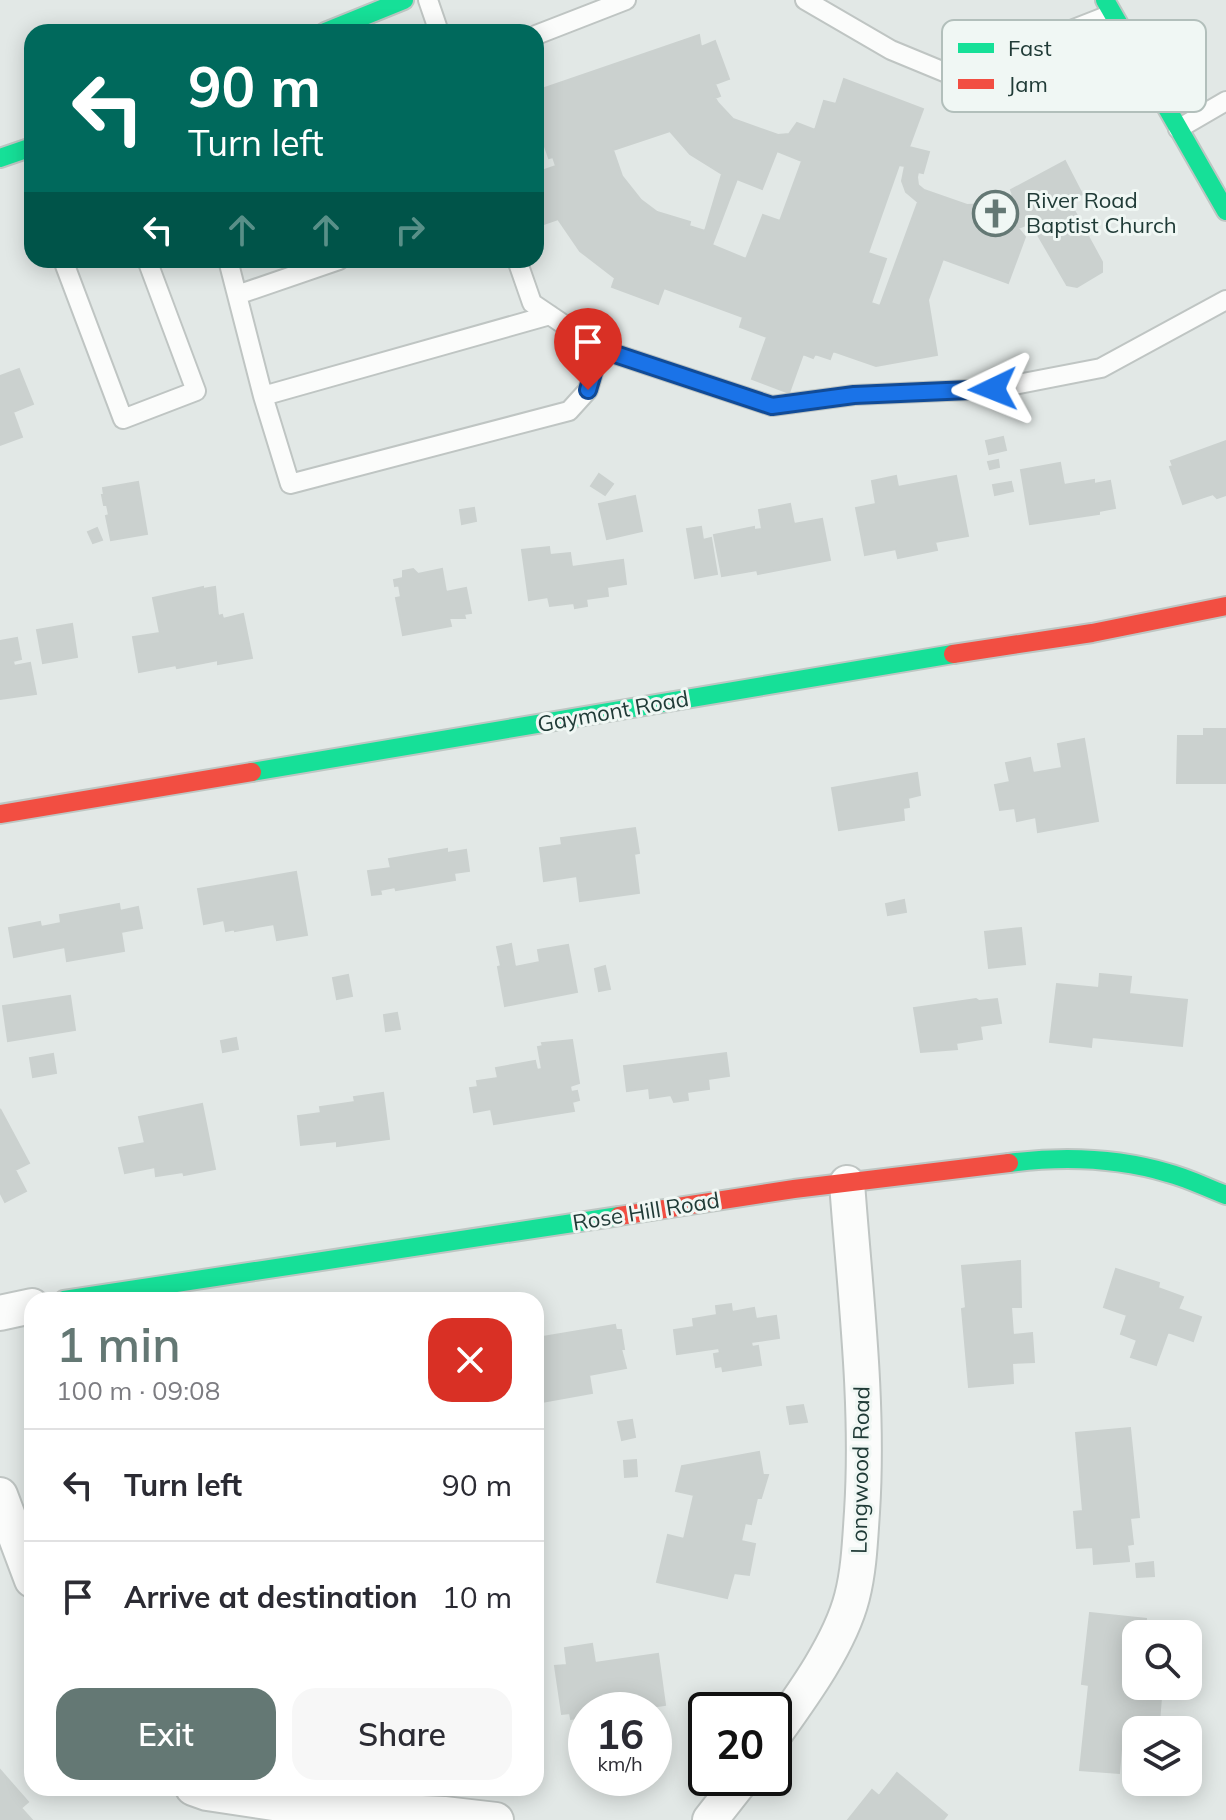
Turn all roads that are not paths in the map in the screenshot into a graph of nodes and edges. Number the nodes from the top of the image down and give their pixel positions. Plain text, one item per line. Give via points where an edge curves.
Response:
1 (404, 0) edge
2 (428, 0) edge
3 (626, 0) edge
4 (805, 0) edge
5 (1109, 7) edge
6 (1080, 20) edge
7 (345, 24) edge
8 (436, 24) edge
9 (544, 32) edge
10 (942, 71) edge
11 (1226, 101) edge
12 (1168, 112) edge
13 (1178, 129) junction
14 (24, 150) edge
15 (0, 158) edge
16 (1226, 211) edge
17 (66, 268) edge
18 (150, 268) edge
19 (230, 268) edge
20 (316, 268) edge
21 (520, 268) edge
22 (237, 295) junction
23 (1226, 300) edge
24 (550, 315) junction
25 (600, 349) junction
26 (263, 396) junction
27 (1226, 606) edge
28 (0, 814) edge
29 (847, 1183) junction
30 (1226, 1195) edge
31 (117, 1292) edge
32 (24, 1308) edge
33 (0, 1313) edge
34 (0, 1495) edge
35 (24, 1559) edge
36 (792, 1710) edge
37 (227, 1796) edge
38 (729, 1796) edge
39 (496, 1820) edge
40 (710, 1820) edge

1 - 7 street
2 - 8 lane
3 - 9 lane
4 - 10 lane via 891,50
5 - 6 lane
11 - 13 lane
12 - 13 street
13 - 16 street
14 - 15 street
17 - 18 lane via 123,419 196,391
19 - 22 lane
20 - 22 lane
21 - 24 lane via 532,303
22 - 26 lane
23 - 25 lane via 1101,368 993,389 854,395 772,406
24 - 25 lane
24 - 26 lane
25 - 26 lane via 588,390 569,411 290,484
27 - 28 street, Gaymont Road via 1092,633
29 - 30 street, Rose Hill Road via 1025,1161 1095,1159 1170,1173
29 - 31 street, Rose Hill Road
29 - 36 street, Longwood Road via 863,1401 859,1558 841,1628
32 - 33 street
34 - 35 street
37 - 39 street via 307,1808
38 - 40 street

